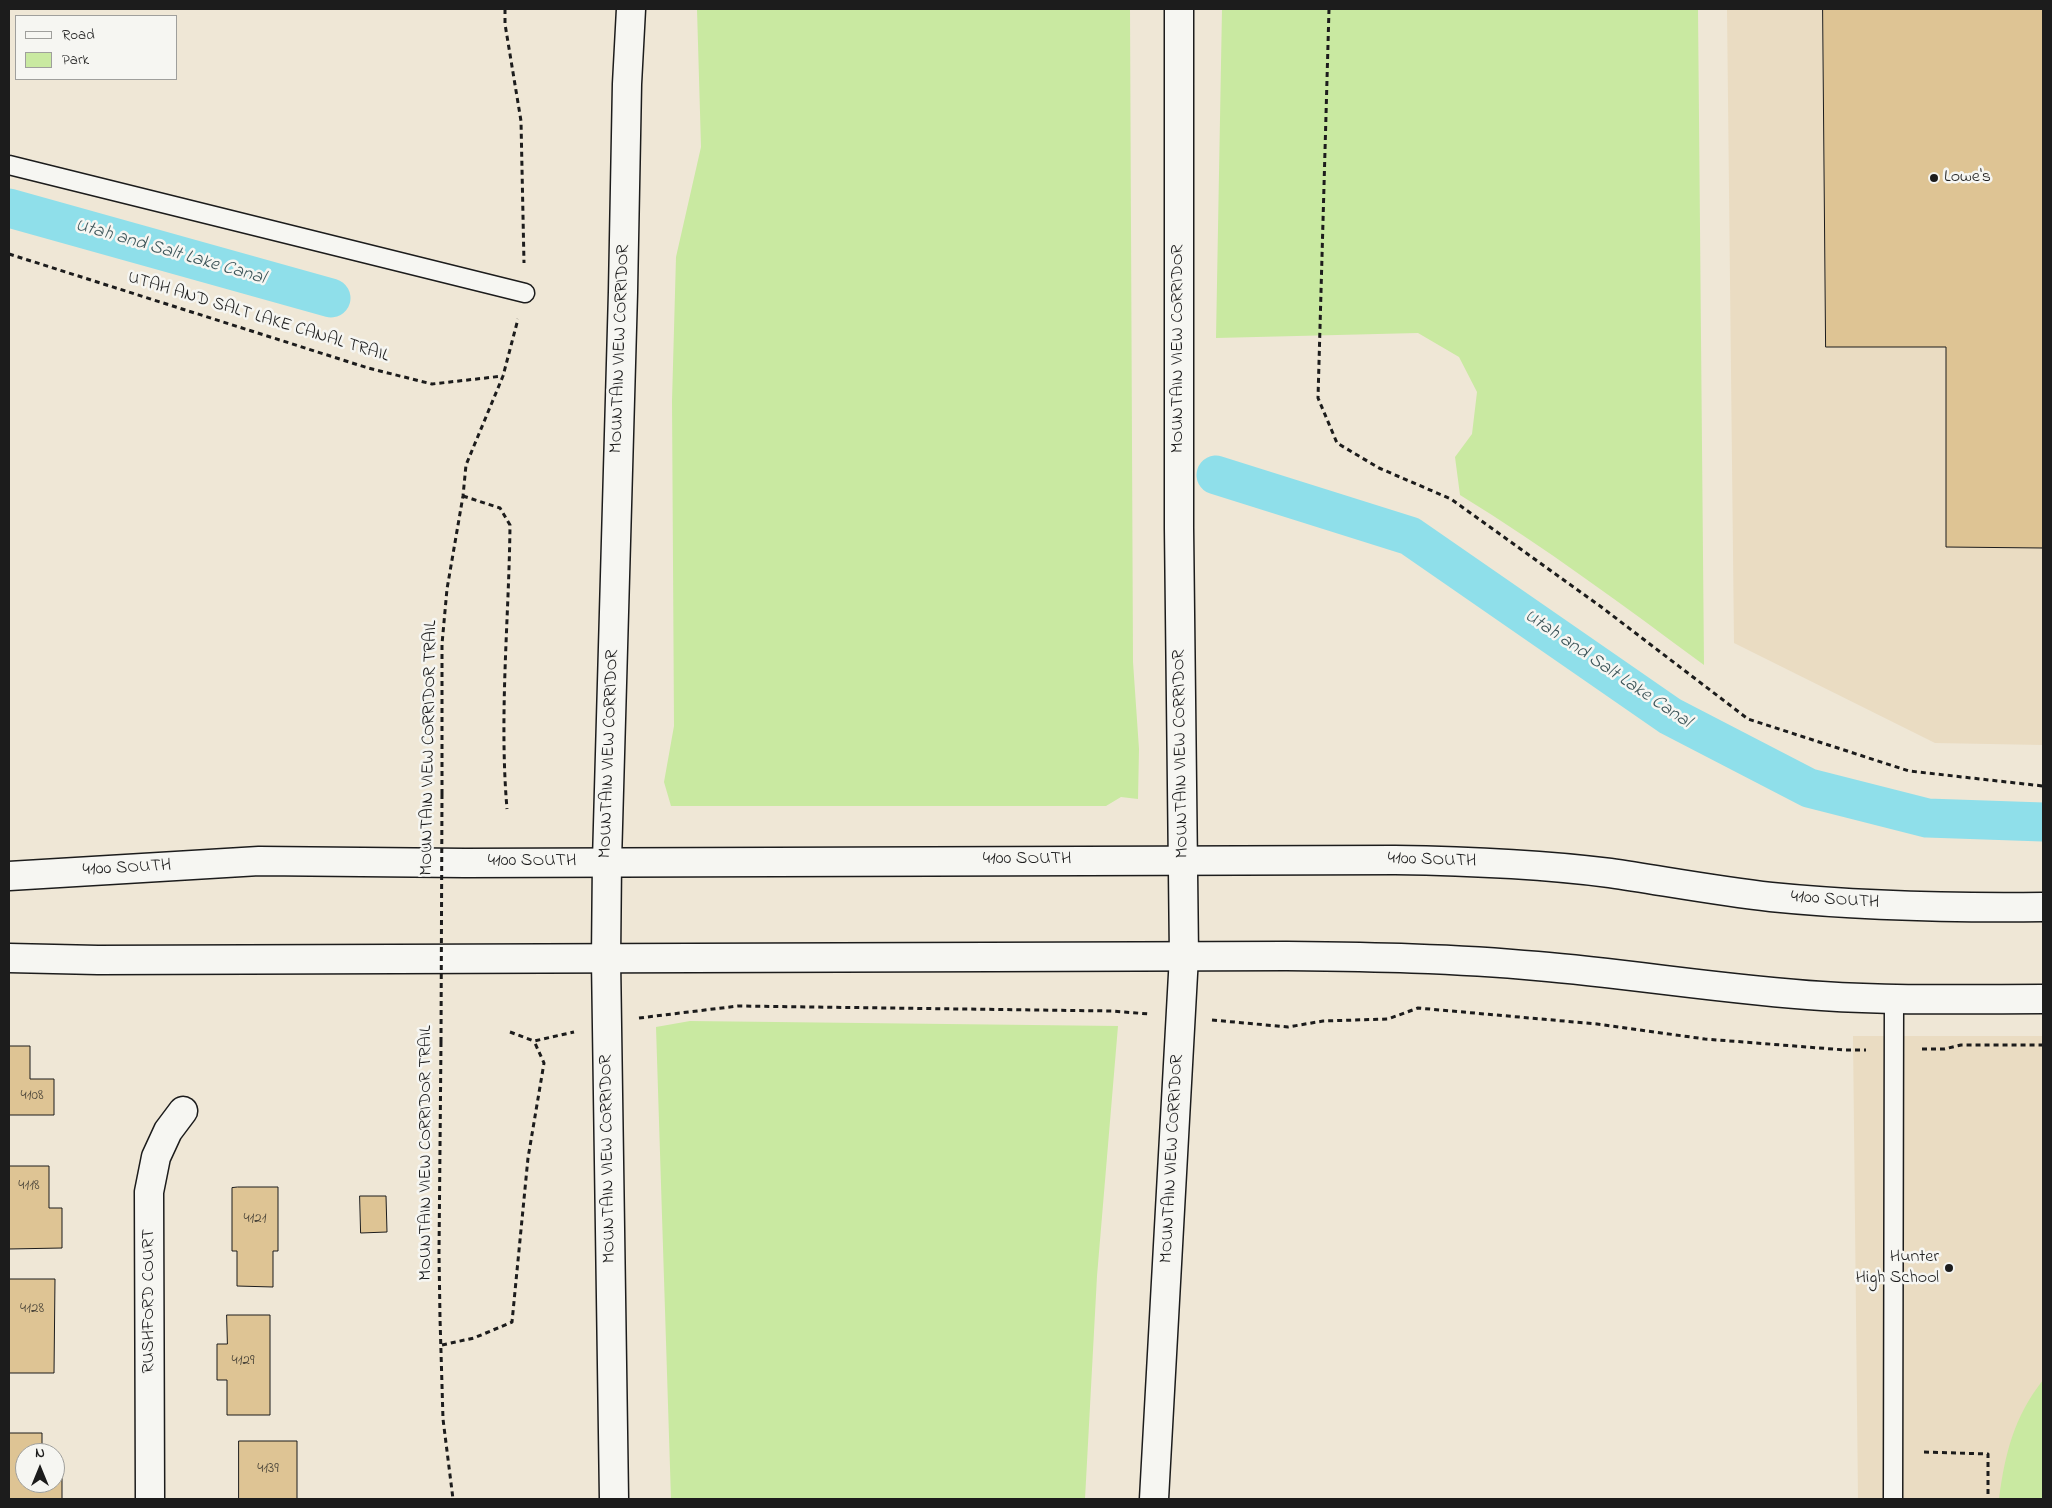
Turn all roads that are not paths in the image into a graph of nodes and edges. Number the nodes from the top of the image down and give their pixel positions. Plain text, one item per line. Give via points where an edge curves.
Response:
1 (631, 9) edge
2 (1179, 9) edge
3 (9, 166) edge
4 (525, 293) road end
5 (1183, 860) junction
6 (606, 862) junction
7 (9, 876) edge
8 (2043, 907) edge
9 (1184, 956) junction
10 (9, 958) edge
11 (606, 959) junction
12 (1894, 999) junction
13 (2043, 999) edge
14 (184, 1111) dead end
15 (150, 1499) edge
16 (614, 1499) edge
17 (1154, 1499) edge
18 (1893, 1499) edge

1 - 6 main road, MOUNTAIN VIEW CORRIDOR
2 - 5 main road, MOUNTAIN VIEW CORRIDOR
3 - 4 lane
5 - 6 main road, 4100 SOUTH
5 - 8 main road, 4100 SOUTH via 1467,862 1608,873 1822,902
5 - 9 main road, MOUNTAIN VIEW CORRIDOR
6 - 7 main road, 4100 SOUTH via 259,861
6 - 11 main road, MOUNTAIN VIEW CORRIDOR
9 - 11 main road
9 - 12 main road via 1385,957 1535,965 1739,989
9 - 17 main road, MOUNTAIN VIEW CORRIDOR
10 - 11 main road
11 - 16 main road, MOUNTAIN VIEW CORRIDOR
12 - 13 main road
12 - 18 lane
14 - 15 main road, RUSHFORD COURT via 168,1131 156,1157 149,1192

